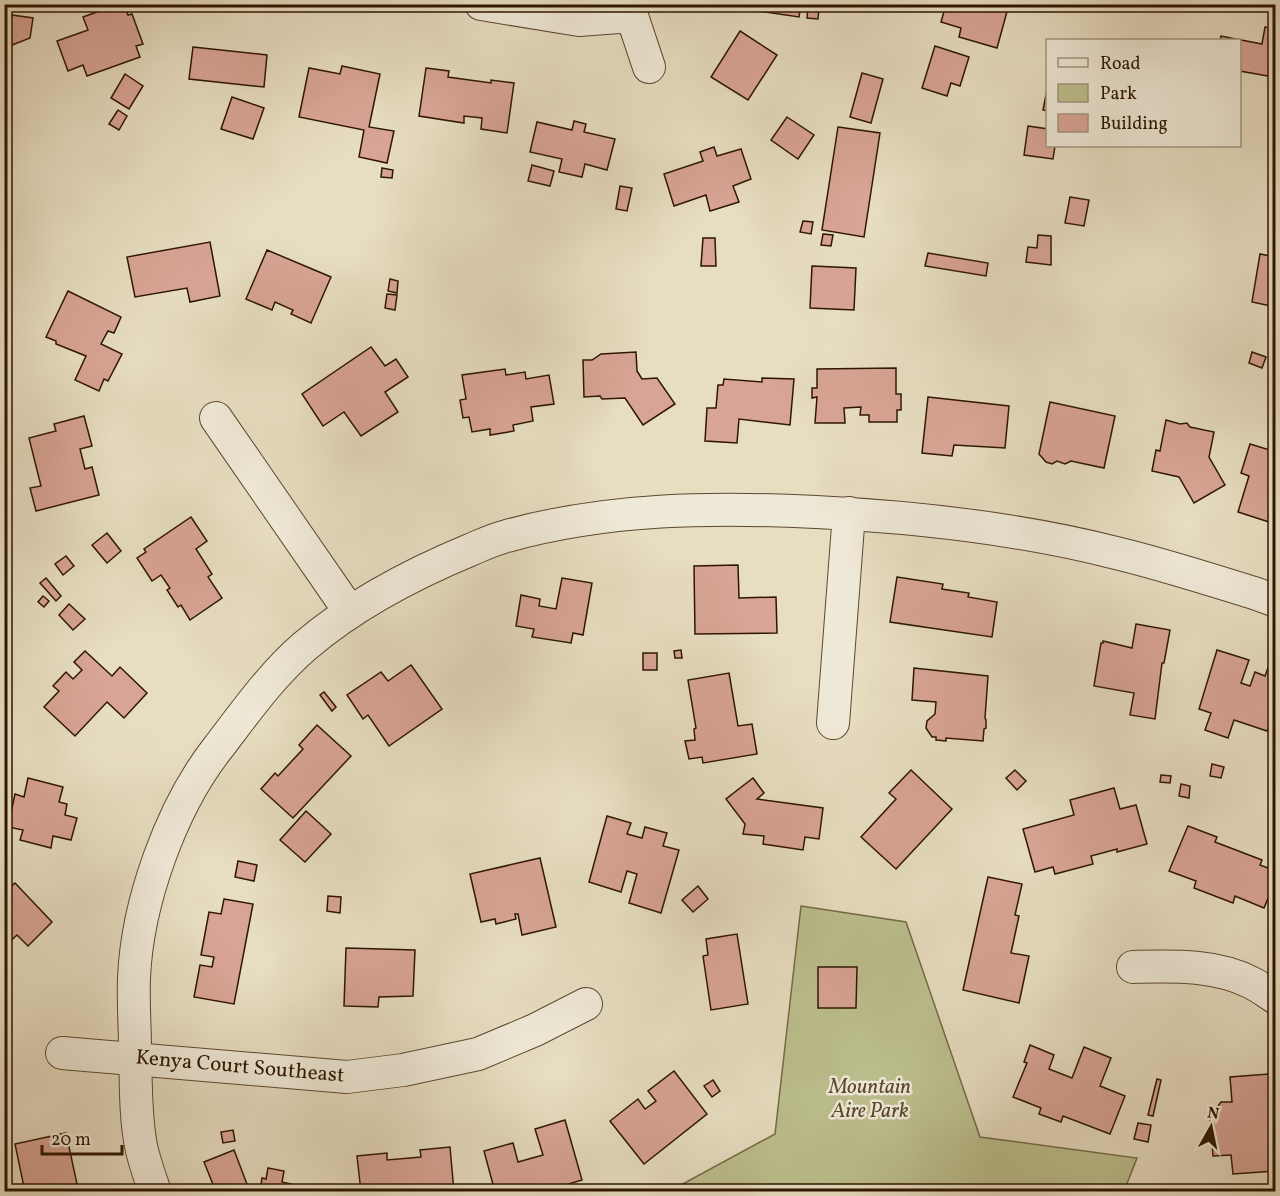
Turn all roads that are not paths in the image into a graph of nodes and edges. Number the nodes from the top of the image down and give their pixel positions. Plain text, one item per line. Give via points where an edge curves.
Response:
1 (480, 4) edge
2 (640, 10) edge
3 (650, 67) dead end
4 (216, 418) dead end
5 (849, 513) junction
6 (1275, 601) edge
7 (350, 612) junction
8 (833, 723) dead end
9 (1133, 967) dead end
10 (1275, 999) edge
11 (586, 1004) dead end
12 (62, 1053) dead end
13 (136, 1058) junction
14 (155, 1191) edge

1 - 2 street via 579,20
2 - 3 street
4 - 7 street
5 - 6 street via 1001,530 1115,552
5 - 7 street via 768,509 642,511 585,518 504,537 434,565
5 - 8 street
7 - 13 street via 303,648 256,699 202,768 180,808 159,860 138,939 134,978
9 - 10 street via 1215,970 1252,983
11 - 13 street, Kenya Court Southeast via 478,1054 347,1077
12 - 13 street, Kenya Court Southeast
13 - 14 street via 141,1147

